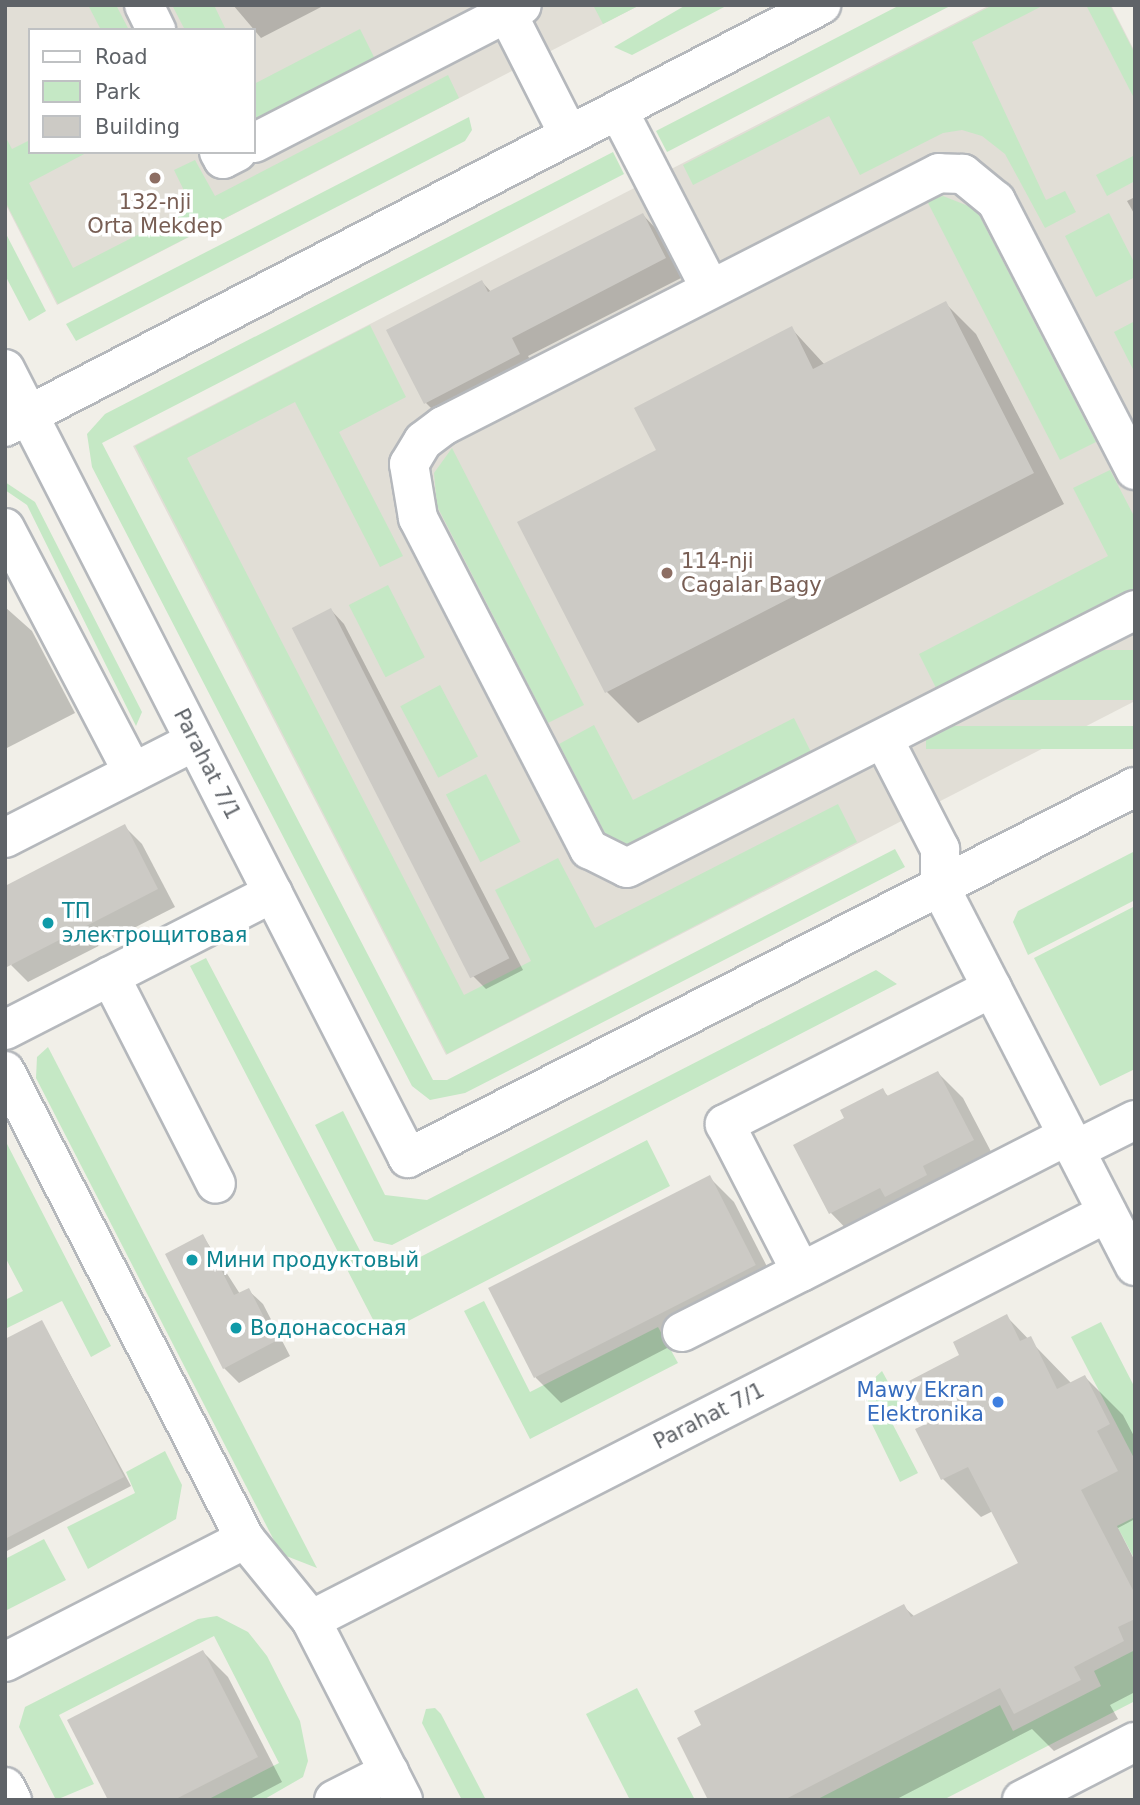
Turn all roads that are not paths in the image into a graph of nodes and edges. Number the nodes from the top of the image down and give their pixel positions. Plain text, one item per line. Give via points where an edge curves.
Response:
1 (144, 5) edge
2 (821, 5) edge
3 (514, 9) edge
4 (155, 28) edge
5 (618, 110) junction
6 (569, 135) junction
7 (256, 142) edge
8 (710, 288) junction
9 (5, 369) edge
10 (17, 421) edge
11 (1135, 470) edge
12 (5, 528) edge
13 (1135, 611) edge
14 (884, 740) junction
15 (195, 741) junction
16 (133, 773) junction
17 (1135, 787) edge
18 (5, 838) edge
19 (940, 887) junction
20 (273, 893) junction
21 (110, 976) junction
22 (992, 988) junction
23 (5, 1030) edge
24 (5, 1071) edge
25 (1135, 1120) edge
26 (1071, 1143) junction
27 (216, 1184) dead end
28 (1107, 1213) junction
29 (1135, 1266) edge
30 (801, 1272) junction
31 (682, 1332) dead end
32 (245, 1539) junction
33 (311, 1620) junction
34 (5, 1662) edge
35 (1135, 1742) edge
36 (396, 1786) edge
37 (5, 1787) edge
38 (12, 1800) edge
39 (334, 1800) edge
40 (1022, 1800) edge

1 - 4 street
2 - 5 street
3 - 6 street
3 - 7 street
5 - 6 street
5 - 8 street
6 - 10 street
8 - 11 street via 916,182 962,174 996,201
8 - 14 street via 423,441 409,464 418,518 589,849 601,860 627,868 645,863
9 - 10 street, Parahat 7/1
10 - 15 street, Parahat 7/1
12 - 16 street
13 - 14 street
14 - 19 street via 940,849
15 - 16 street
15 - 20 street, Parahat 7/1
16 - 18 street
17 - 19 street
19 - 20 street, Parahat 7/1 via 408,1158
19 - 22 street
20 - 21 street
21 - 23 street
21 - 27 street
22 - 26 street
22 - 30 street via 725,1124
24 - 32 street
25 - 26 street
26 - 28 street
26 - 30 street
28 - 29 street
28 - 33 street, Parahat 7/1
30 - 31 street
32 - 33 street
32 - 34 street
33 - 36 street
35 - 40 street
36 - 39 street
37 - 38 street

